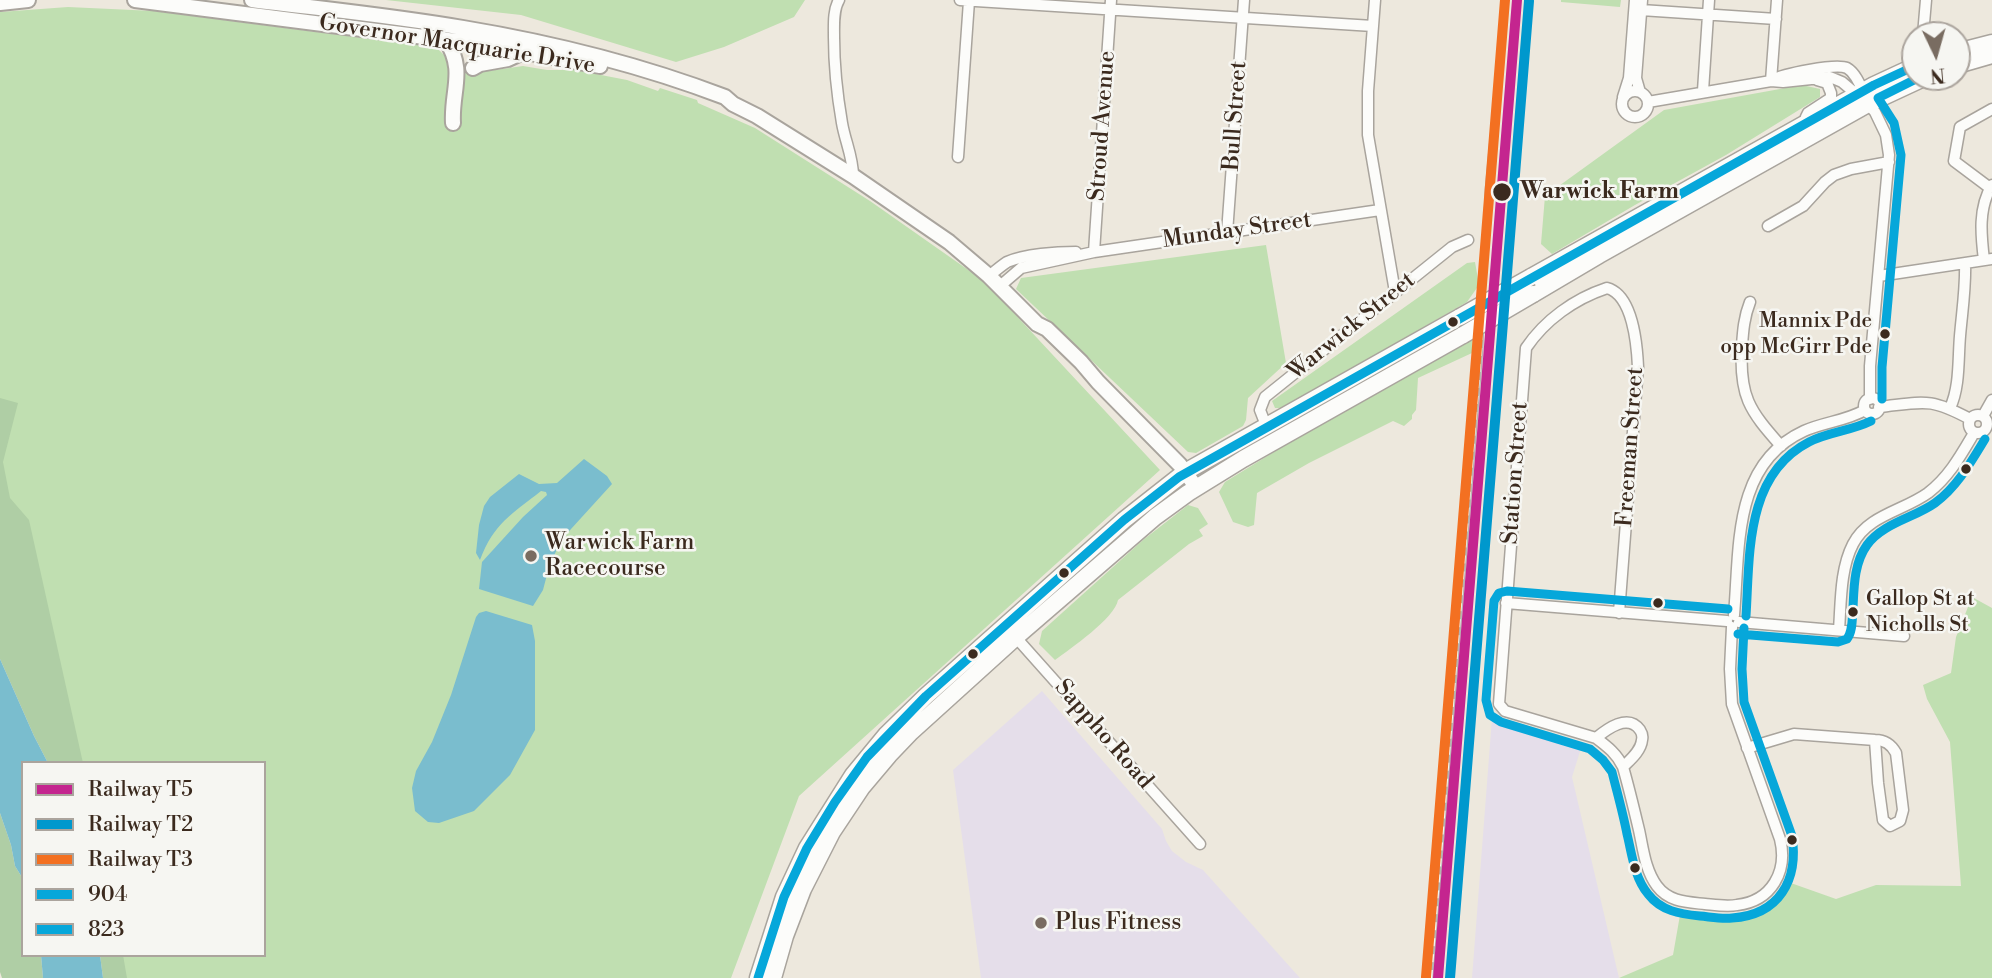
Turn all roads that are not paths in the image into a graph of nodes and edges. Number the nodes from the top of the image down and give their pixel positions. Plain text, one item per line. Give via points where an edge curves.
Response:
1 (28, 0) edge
2 (135, 0) edge
3 (253, 0) edge
4 (839, 0) edge
5 (960, 0) edge
6 (1244, 0) edge
7 (1375, 0) edge
8 (1635, 0) edge
9 (1709, 0) edge
10 (1777, 0) edge
11 (1926, 0) edge
12 (970, 1) edge
13 (0, 3) edge
14 (1111, 5) edge
15 (1641, 5) edge
16 (1708, 15) junction
17 (1242, 19) junction
18 (1776, 19) junction
19 (1924, 21) edge
20 (1373, 26) junction
21 (446, 40) junction
22 (1992, 43) edge
23 (1971, 48) edge
24 (523, 52) junction
25 (1992, 55) edge
26 (1971, 61) edge
27 (473, 68) dead end
28 (1799, 80) junction
29 (1771, 81) junction
30 (1901, 82) edge
31 (1703, 91) junction
32 (1640, 92) junction
33 (1623, 97) junction
34 (1862, 97) junction
35 (1648, 102) junction
36 (733, 104) junction
37 (1992, 109) edge
38 (453, 123) dead end
39 (1804, 124) junction
40 (958, 157) dead end
41 (1889, 162) junction
42 (853, 176) junction
43 (1991, 187) edge
44 (1380, 210) junction
45 (1768, 226) dead end
46 (1227, 233) junction
47 (1468, 240) dead end
48 (1094, 252) junction
49 (1988, 260) edge
50 (1965, 263) junction
51 (1879, 276) junction
52 (998, 278) junction
53 (1611, 289) joint
54 (1395, 292) junction
55 (1750, 302) dead end
56 (1870, 399) junction
57 (1992, 400) edge
58 (1879, 407) junction
59 (1950, 408) junction
60 (1865, 410) junction
61 (1983, 416) junction
62 (1970, 419) junction
63 (1267, 428) junction
64 (1989, 430) edge
65 (1974, 433) junction
66 (1781, 446) junction
67 (1185, 472) junction
68 (1196, 487) junction
69 (1506, 603) junction
70 (1619, 613) junction
71 (1733, 622) junction
72 (1839, 630) junction
73 (1011, 631) junction
74 (1904, 636) dead end
75 (1596, 738) junction
76 (1875, 740) junction
77 (1746, 748) junction
78 (1623, 767) junction
79 (1200, 844) dead end
80 (758, 978) edge
81 (773, 978) edge

1 - 13 main road
2 - 21 main road, Governor Macquarie Drive
3 - 36 main road, Governor Macquarie Drive via 527,40 634,66 725,97
4 - 42 street via 834,28 835,84
5 - 12 street
6 - 17 street, Bull Street
7 - 20 street
8 - 33 street via 1629,78
9 - 16 street
10 - 18 street
11 - 19 street
12 - 14 street
12 - 40 street
14 - 17 street
14 - 48 street, Stroud Avenue
15 - 16 street
15 - 32 street via 1636,77
16 - 18 street
16 - 31 street
17 - 20 street
17 - 46 street, Bull Street
18 - 29 street
20 - 44 street via 1368,135
21 - 24 main road, Governor Macquarie Drive
21 - 38 main road via 457,72
22 - 23 highway
24 - 27 main road
24 - 36 main road, Governor Macquarie Drive via 650,78
25 - 26 highway
28 - 29 street
28 - 34 street via 1834,78
28 - 39 street via 1824,81 1831,93 1829,101 1808,113
29 - 31 street
29 - 34 street via 1782,75 1841,66 1851,71
30 - 34 highway
31 - 35 street
32 - 33 street
32 - 35 street
33 - 35 street via 1622,108 1632,117 1644,113
34 - 39 highway
34 - 41 street via 1886,135
34 - 68 highway, bridge via 1533,294
36 - 42 main road, Governor Macquarie Drive
37 - 43 street via 1960,127 1954,161
39 - 63 highway, bridge
41 - 45 street via 1835,175 1803,206
41 - 51 street
42 - 52 main road, Governor Macquarie Drive
43 - 49 street via 1984,198 1981,233
44 - 46 street, Munday Street
44 - 54 street
46 - 48 street, Munday Street
47 - 54 street, Warwick Street via 1452,247
48 - 52 street, Munday Street via 1020,259 1004,264
49 - 50 street
50 - 51 street
50 - 59 street
51 - 56 street
52 - 67 main road, Governor Macquarie Drive via 1037,324 1047,329
53 - 69 street, Station Street via 1554,316 1526,348
53 - 70 street, Freeman Street via 1628,310 1638,367
54 - 63 street, Warwick Street via 1265,397 1259,410
55 - 66 street via 1741,374 1745,394
56 - 58 street via 1877,400
56 - 60 street
57 - 61 street
58 - 59 street via 1917,401
58 - 60 street via 1873,414
59 - 62 street
60 - 66 street via 1804,431
61 - 62 street
61 - 64 street
62 - 65 street
63 - 67 highway
64 - 65 street
65 - 72 street via 1937,486 1877,518 1854,541 1846,564
66 - 71 street via 1757,472 1745,501
67 - 68 main road, Governor Macquarie Drive
67 - 73 highway via 1124,520
68 - 73 highway
69 - 70 street
69 - 75 street, Station Street via 1499,704 1505,711
70 - 71 street
71 - 72 street
71 - 77 street via 1731,694
72 - 74 street
73 - 79 street, Sappho Road
73 - 80 highway via 913,708 853,775 807,848 784,897
73 - 81 highway via 904,740 846,810 803,889
75 - 78 street via 1614,752
75 - 78 street via 1621,723 1636,726 1642,743
76 - 76 street via 1892,746 1896,753 1903,810 1900,821 1890,826 1883,820
76 - 77 street via 1794,734
77 - 78 street via 1783,856 1772,887 1740,905 1679,901 1657,886 1648,869

